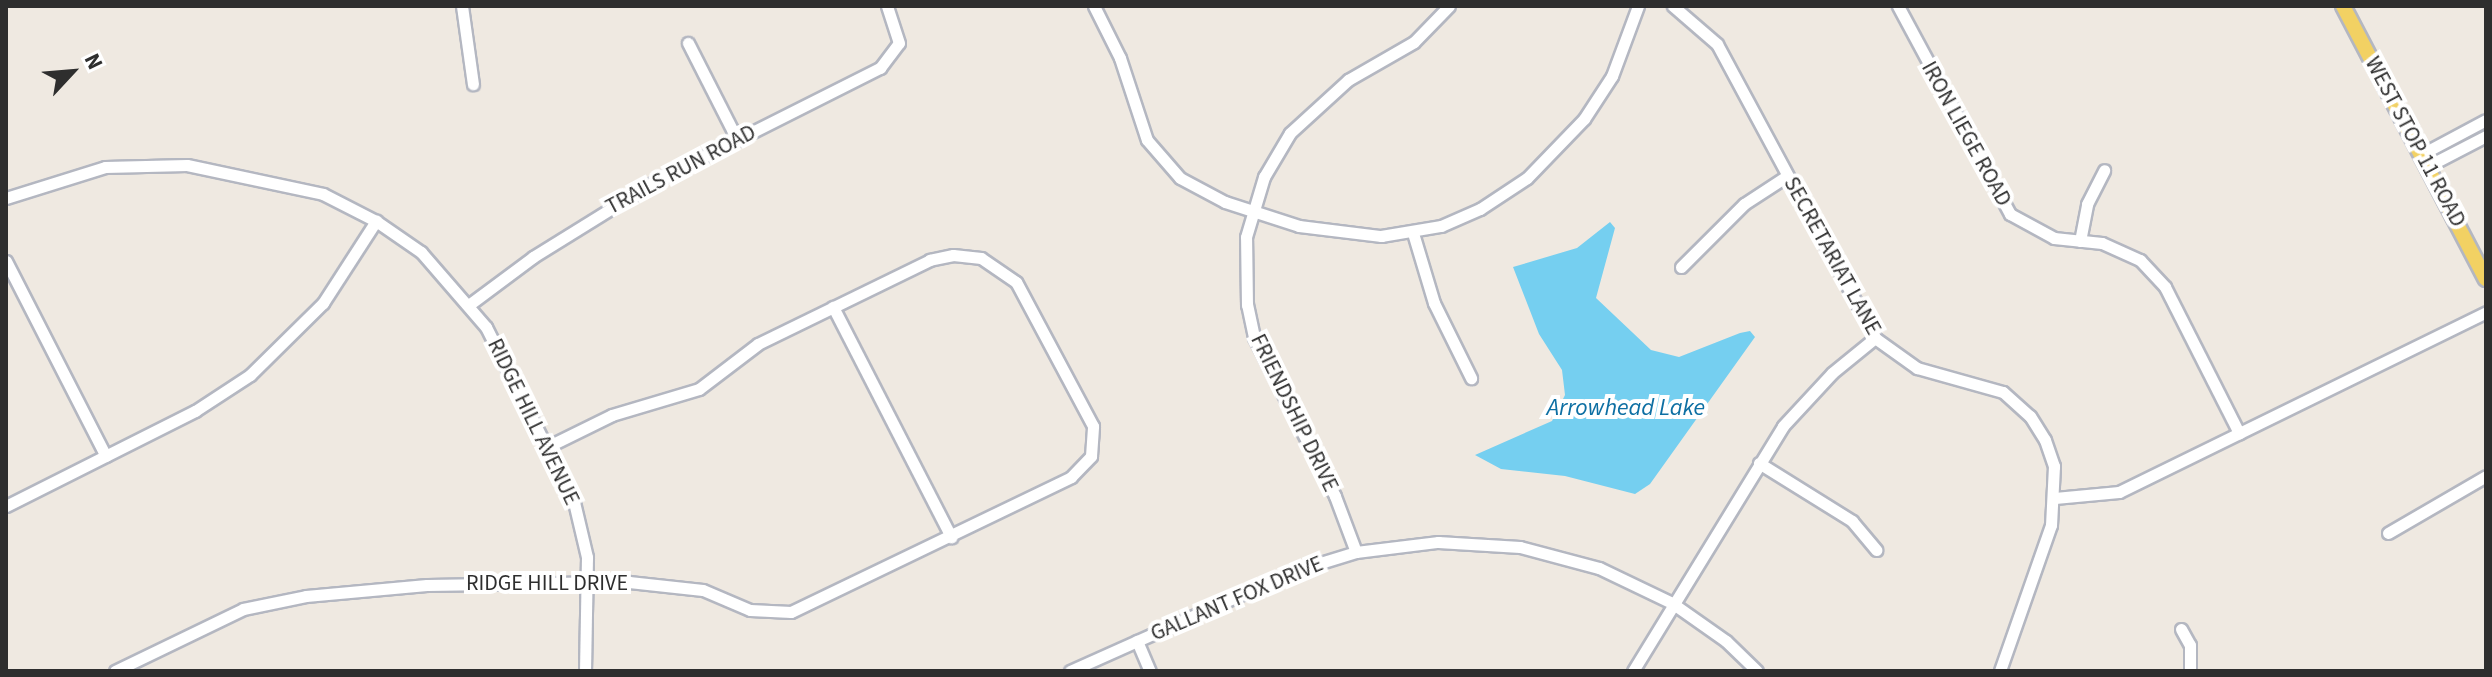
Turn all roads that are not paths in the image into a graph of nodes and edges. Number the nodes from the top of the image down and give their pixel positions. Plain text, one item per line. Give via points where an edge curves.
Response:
1 (462, 6) edge
2 (887, 6) edge
3 (1094, 6) edge
4 (1449, 6) edge
5 (1638, 6) edge
6 (1673, 6) edge
7 (1898, 6) edge
8 (2343, 6) edge
9 (688, 43) dead end
10 (473, 84) dead end
11 (2486, 120) edge
12 (2486, 136) edge
13 (737, 139) junction
14 (2425, 160) junction
15 (2104, 170) dead end
16 (1787, 176) junction
17 (6, 198) edge
18 (1252, 210) junction
19 (376, 221) junction
20 (1413, 233) junction
21 (2080, 241) junction
22 (6, 261) edge
23 (1681, 267) dead end
24 (2486, 279) edge
25 (470, 304) junction
26 (833, 307) junction
27 (2486, 312) edge
28 (1875, 338) junction
29 (1471, 378) dead end
30 (2239, 433) junction
31 (547, 447) junction
32 (106, 456) junction
33 (1759, 463) junction
34 (2486, 476) edge
35 (2055, 498) junction
36 (6, 506) edge
37 (2388, 533) dead end
38 (951, 537) junction
39 (1876, 550) dead end
40 (1356, 552) junction
41 (587, 582) junction
42 (1672, 603) junction
43 (2181, 629) dead end
44 (1137, 641) junction
45 (138, 666) edge
46 (115, 671) edge
47 (585, 671) edge
48 (1070, 671) edge
49 (1150, 671) edge
50 (1633, 671) edge
51 (1757, 671) edge
52 (2000, 671) edge
53 (2190, 671) edge

1 - 10 street
2 - 13 street, TRAILS RUN ROAD via 898,28 899,48 880,68
3 - 18 street via 1120,58 1134,111 1164,162 1204,193
4 - 18 street, FRIENDSHIP DRIVE via 1414,42 1348,80 1311,109 1277,152
5 - 20 street via 1612,76 1557,150 1480,209
6 - 16 street, SECRETARIAT LANE via 1717,44
7 - 21 street, IRON LIEGE ROAD via 2010,214 2054,238
8 - 14 main road, WEST STOP 11 ROAD
9 - 13 street
11 - 14 street
12 - 14 street
13 - 25 street, TRAILS RUN ROAD via 594,217
14 - 24 main road, WEST STOP 11 ROAD
15 - 21 street via 2087,204
16 - 23 street via 1744,204
16 - 28 street, SECRETARIAT LANE
17 - 19 street, RIDGE HILL AVENUE via 105,167 187,165 291,185
18 - 20 street via 1335,233
18 - 40 street, FRIENDSHIP DRIVE via 1244,265 1254,337 1335,496
19 - 25 street, RIDGE HILL AVENUE via 421,252
19 - 32 street via 323,303 250,375 195,411
20 - 29 street via 1434,303
21 - 30 street, IRON LIEGE ROAD via 2120,248 2157,276
22 - 32 street
25 - 31 street, RIDGE HILL AVENUE
26 - 31 street via 758,344 699,389 612,415
26 - 38 street
26 - 38 street, RIDGE HILL DRIVE via 930,260 953,255 981,258 1006,272 1027,297 1093,426 1092,453 1071,477
27 - 30 street
28 - 33 street via 1806,398
28 - 35 street, SECRETARIAT LANE via 1917,368 1981,383 2017,403 2045,440 2054,466
30 - 35 street via 2119,492
31 - 41 street, RIDGE HILL AVENUE via 582,524
32 - 36 street
33 - 39 street via 1852,521
33 - 42 street
34 - 37 street
35 - 52 street, SECRETARIAT LANE
38 - 41 street, RIDGE HILL DRIVE via 791,612 750,610 703,590
40 - 42 street, GALLANT FOX DRIVE via 1438,542 1520,547 1599,568
40 - 44 street, GALLANT FOX DRIVE via 1291,572
41 - 45 street, RIDGE HILL DRIVE via 427,585 278,600 218,619
41 - 47 street, RIDGE HILL AVENUE
42 - 50 street
42 - 51 street, GALLANT FOX DRIVE via 1726,641
43 - 53 street via 2190,645
44 - 48 street, GALLANT FOX DRIVE
44 - 49 street
45 - 46 street, RIDGE HILL DRIVE

